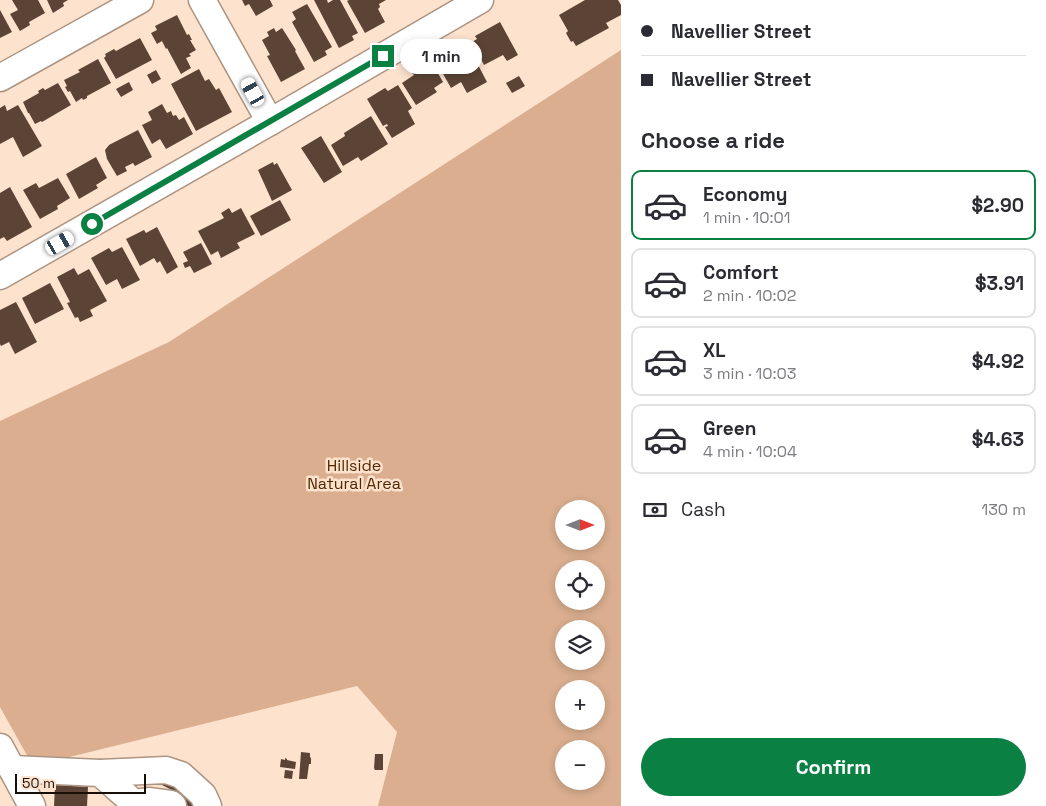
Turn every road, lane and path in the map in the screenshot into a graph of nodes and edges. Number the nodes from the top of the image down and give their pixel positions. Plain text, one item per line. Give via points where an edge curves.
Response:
1 (140, 0) edge
2 (202, 0) edge
3 (480, 0) edge
4 (0, 78) edge
5 (270, 122) junction
6 (0, 276) edge
7 (6, 758) edge
8 (100, 773) junction
9 (133, 805) edge
10 (32, 806) edge
11 (173, 806) edge
12 (208, 806) edge

1 - 4 street
2 - 5 street
3 - 5 street
5 - 6 street
7 - 8 street
7 - 10 street
8 - 9 street
8 - 12 street via 166,770 181,775 204,795
9 - 11 street via 148,801

